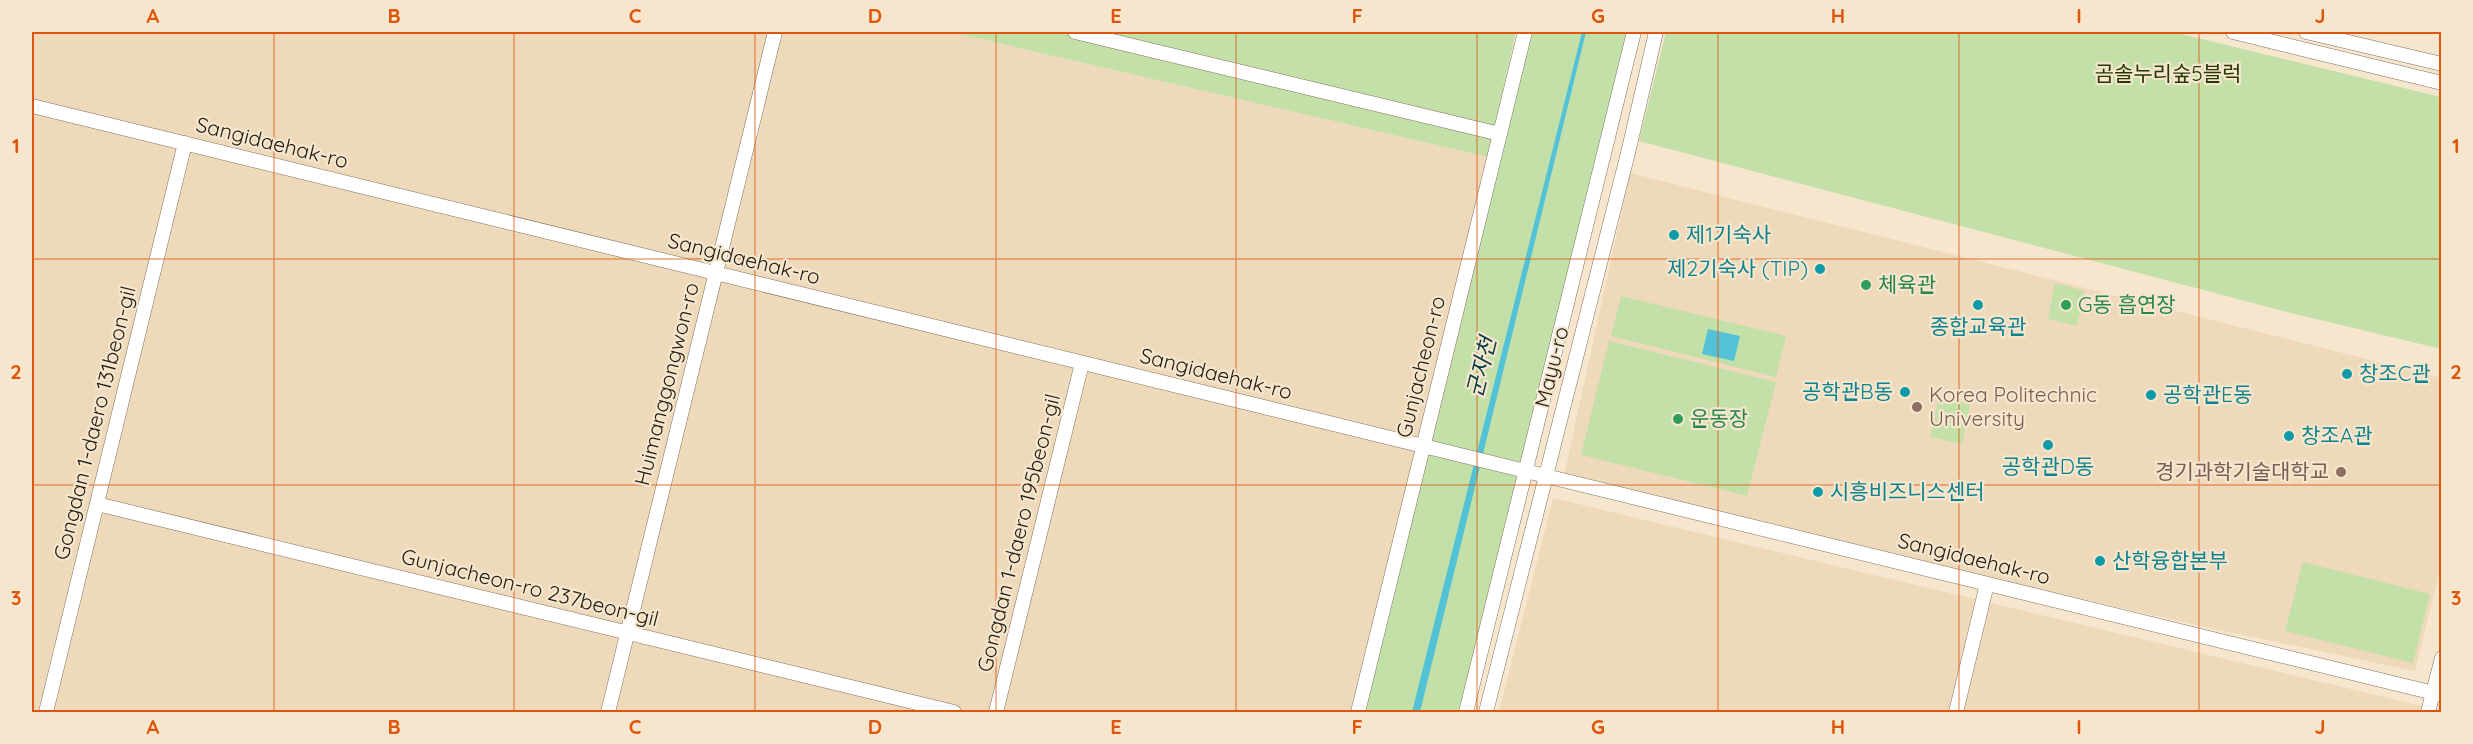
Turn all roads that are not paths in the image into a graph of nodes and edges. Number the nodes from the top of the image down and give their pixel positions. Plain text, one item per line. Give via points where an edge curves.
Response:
1 (775, 32) edge
2 (1075, 32) edge
3 (1525, 32) edge
4 (1634, 32) edge
5 (1656, 32) edge
6 (2233, 32) edge
7 (2306, 32) edge
8 (2442, 64) edge
9 (2442, 83) edge
10 (32, 106) edge
11 (1500, 134) junction
12 (185, 143) junction
13 (716, 273) junction
14 (1082, 363) junction
15 (1423, 446) junction
16 (1526, 471) junction
17 (1546, 476) junction
18 (97, 504) junction
19 (1987, 584) junction
20 (628, 633) junction
21 (2442, 658) edge
22 (2437, 694) edge
23 (46, 712) edge
24 (608, 712) edge
25 (954, 712) edge
26 (996, 712) edge
27 (1358, 712) edge
28 (1466, 712) edge
29 (1486, 712) edge
30 (1956, 712) edge
31 (2428, 712) edge

1 - 13 street, Huimanggongwon-ro
2 - 11 street
3 - 11 street, Gunjacheon-ro
4 - 16 street, Mayu-ro
5 - 17 street, Mayu-ro
6 - 9 street
7 - 8 street
10 - 12 street, Sangidaehak-ro
11 - 15 street, Gunjacheon-ro
12 - 13 street, Sangidaehak-ro
12 - 18 street, Gongdan 1-daero 131beon-gil
13 - 14 street, Sangidaehak-ro
13 - 20 street, Huimanggongwon-ro
14 - 15 street, Sangidaehak-ro
14 - 26 street, Gongdan 1-daero 195beon-gil
15 - 16 street, Sangidaehak-ro
15 - 27 street, Gunjacheon-ro
16 - 17 street, Sangidaehak-ro
16 - 28 street, Mayu-ro
17 - 19 street, Sangidaehak-ro
17 - 29 street, Mayu-ro
18 - 20 street, Gunjacheon-ro 237beon-gil
18 - 23 street, Gongdan 1-daero 131beon-gil
19 - 22 street, Sangidaehak-ro
19 - 30 street
20 - 24 street, Huimanggongwon-ro
20 - 25 street, Gunjacheon-ro 237beon-gil
21 - 22 street
22 - 31 street

